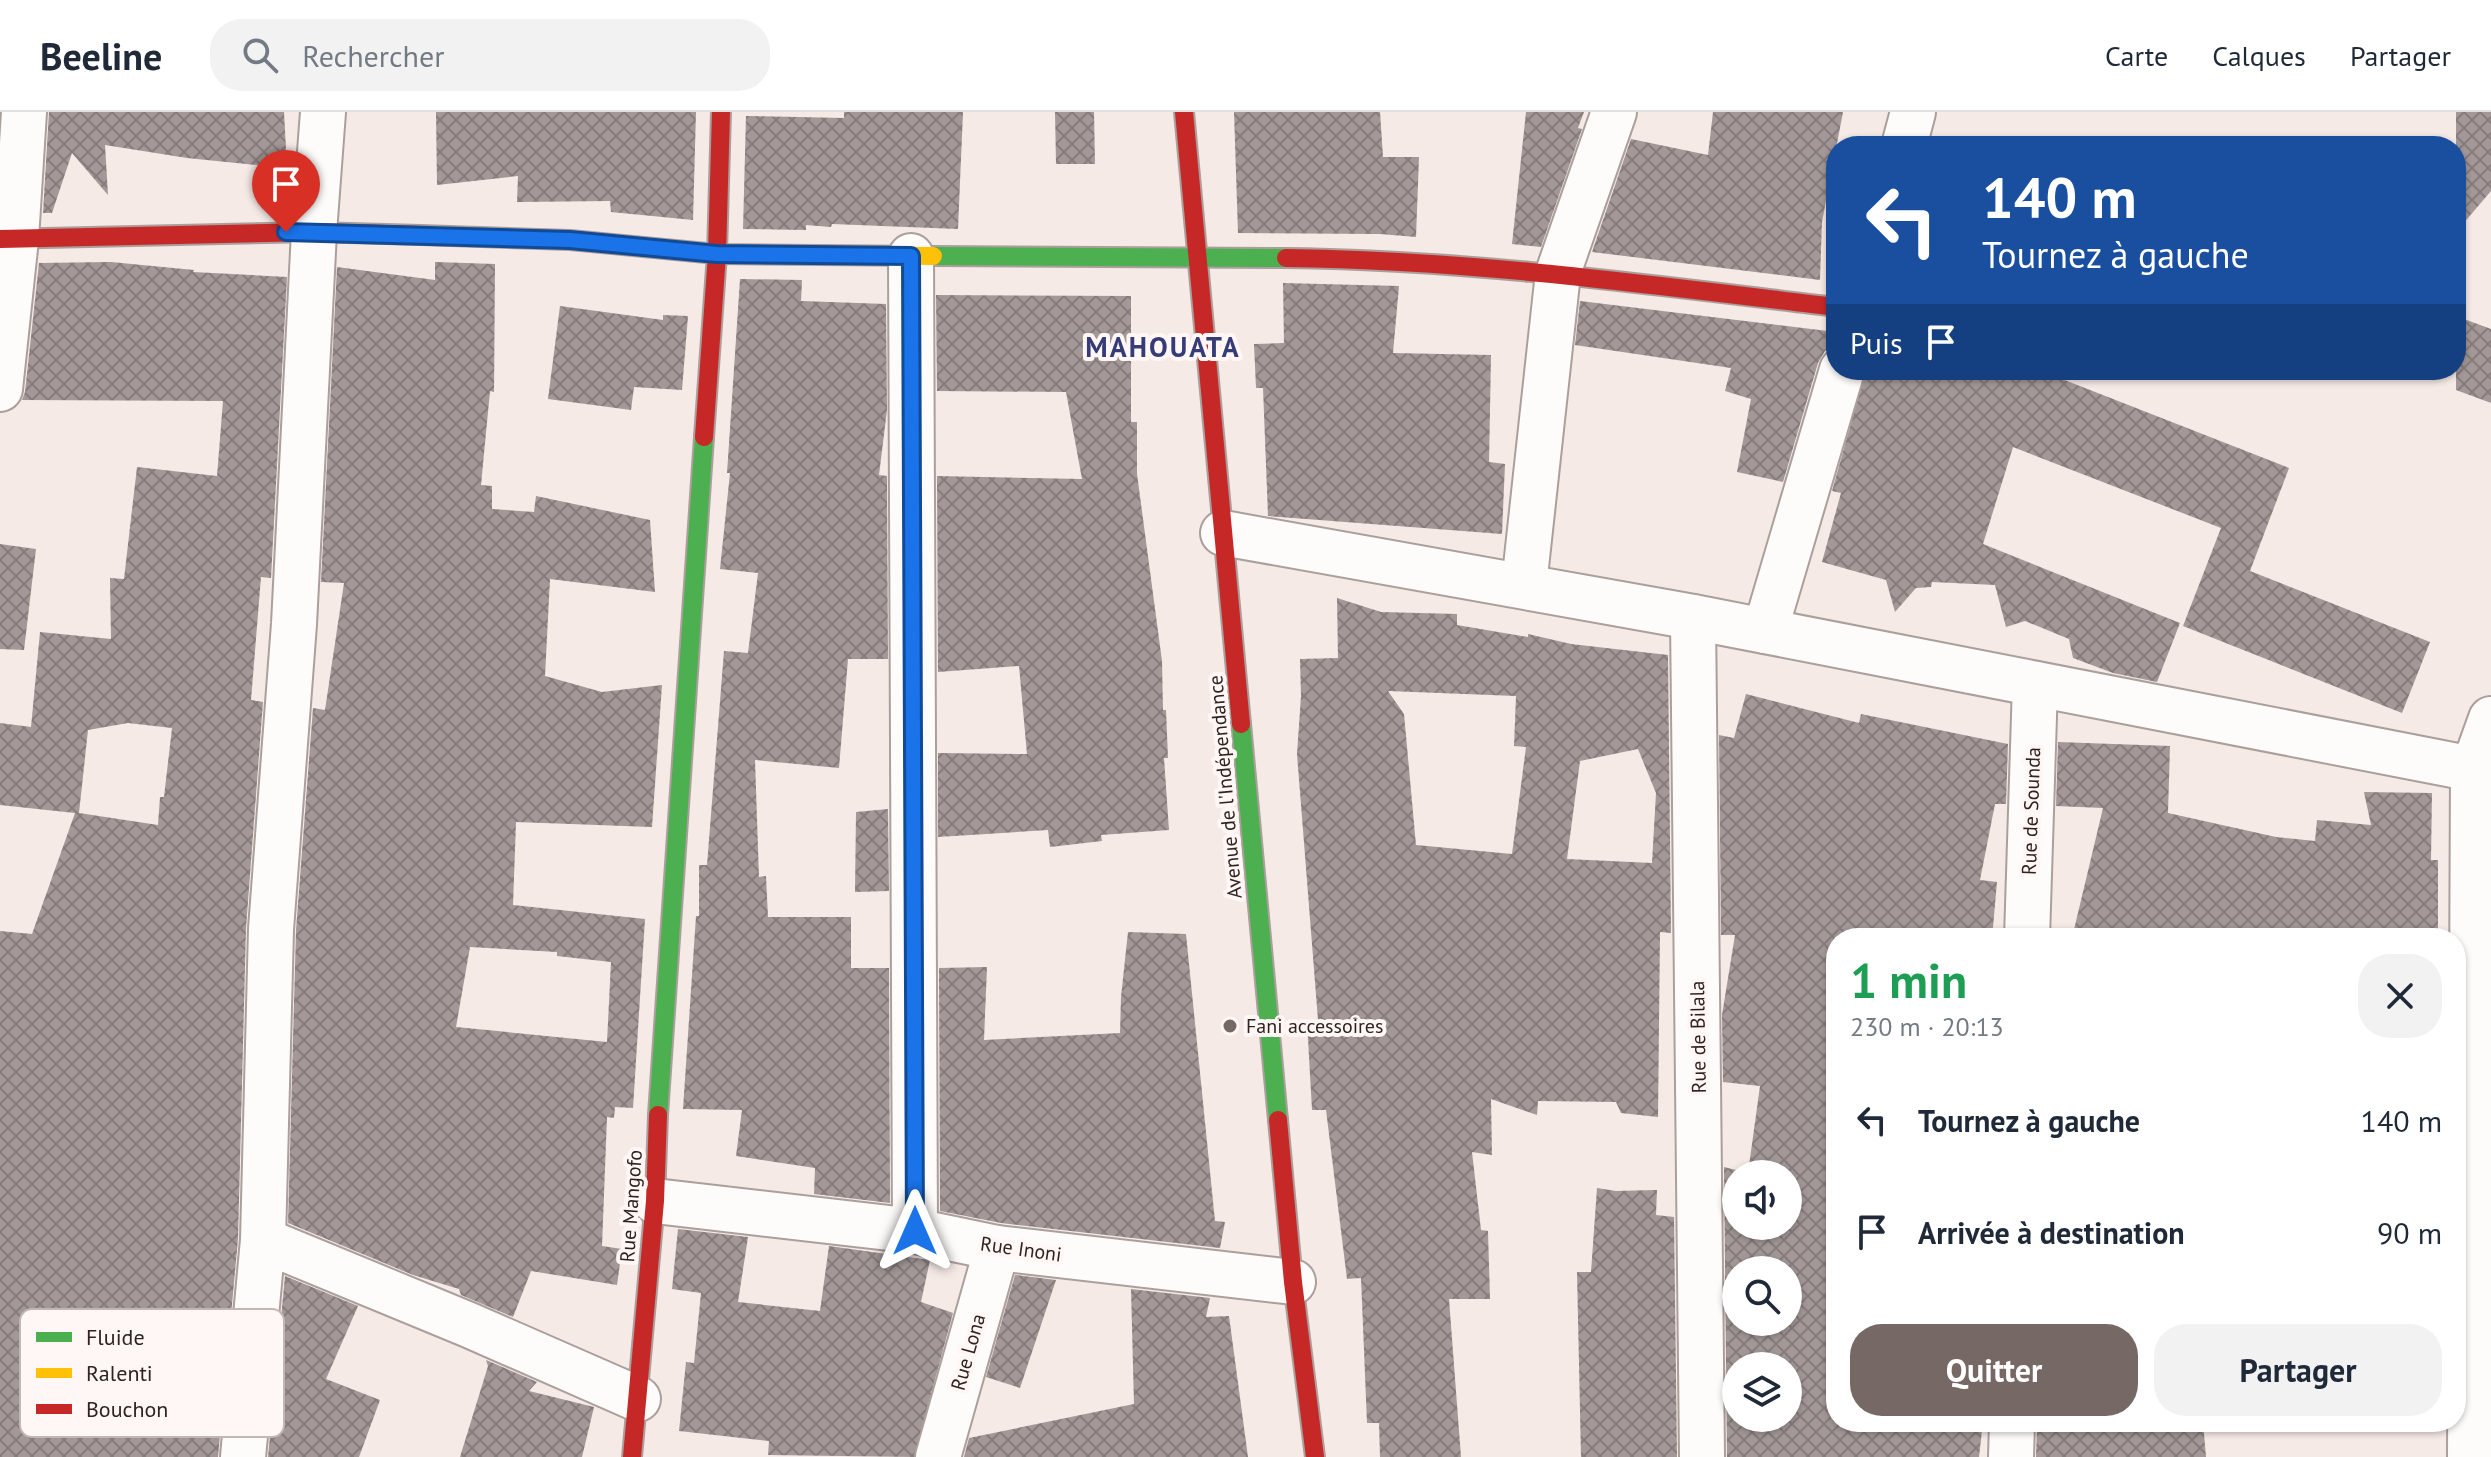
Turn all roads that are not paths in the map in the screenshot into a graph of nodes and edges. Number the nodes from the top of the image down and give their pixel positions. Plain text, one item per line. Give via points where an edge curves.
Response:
1 (24, 112) edge
2 (323, 112) edge
3 (721, 112) edge
4 (1184, 112) edge
5 (1614, 112) edge
6 (1913, 112) edge
7 (1907, 136) edge
8 (314, 232) junction
9 (8, 239) edge
10 (717, 254) junction
11 (911, 256) junction
12 (1198, 258) junction
13 (1558, 273) junction
14 (1826, 306) edge
15 (1839, 380) edge
16 (0, 389) edge
17 (1223, 533) junction
18 (1524, 585) junction
19 (1693, 617) junction
20 (1765, 631) junction
21 (2035, 684) junction
22 (2491, 719) edge
23 (2473, 769) junction
24 (2027, 928) edge
25 (655, 1201) junction
26 (915, 1231) junction
27 (263, 1240) junction
28 (997, 1248) junction
29 (1293, 1282) junction
30 (257, 1309) edge
31 (638, 1399) junction
32 (2012, 1432) edge
33 (245, 1437) edge
34 (243, 1457) edge
35 (632, 1457) edge
36 (938, 1457) edge
37 (1315, 1457) edge
38 (1702, 1457) edge
39 (2011, 1457) edge
40 (2470, 1457) edge

1 - 9 street
2 - 8 street
3 - 10 street, Rue Mangofo
4 - 12 street, Avenue de l'Indépendance
5 - 13 street
6 - 7 street
8 - 9 street
8 - 10 street via 570,240
8 - 27 street via 294,624 271,929
9 - 16 street
10 - 11 street
10 - 25 street, Rue Mangofo
11 - 12 street
11 - 26 street
12 - 13 street via 1380,259
12 - 17 street, Avenue de l'Indépendance
13 - 14 street
13 - 18 street
15 - 20 street
17 - 18 street
17 - 29 street, Avenue de l'Indépendance
18 - 19 street
19 - 20 street
19 - 38 street, Rue de Bilala
20 - 21 street
21 - 23 street
21 - 24 street, Rue de Sounda
22 - 23 street
23 - 40 street
25 - 26 street, Rue Inoni
25 - 31 street, Rue Mangofo
26 - 28 street, Rue Inoni
27 - 30 street
27 - 31 street
28 - 29 street, Rue Inoni
28 - 36 street, Rue Lona
29 - 37 street, Avenue de l'Indépendance
31 - 35 street, Rue Mangofo
32 - 39 street
33 - 34 street

